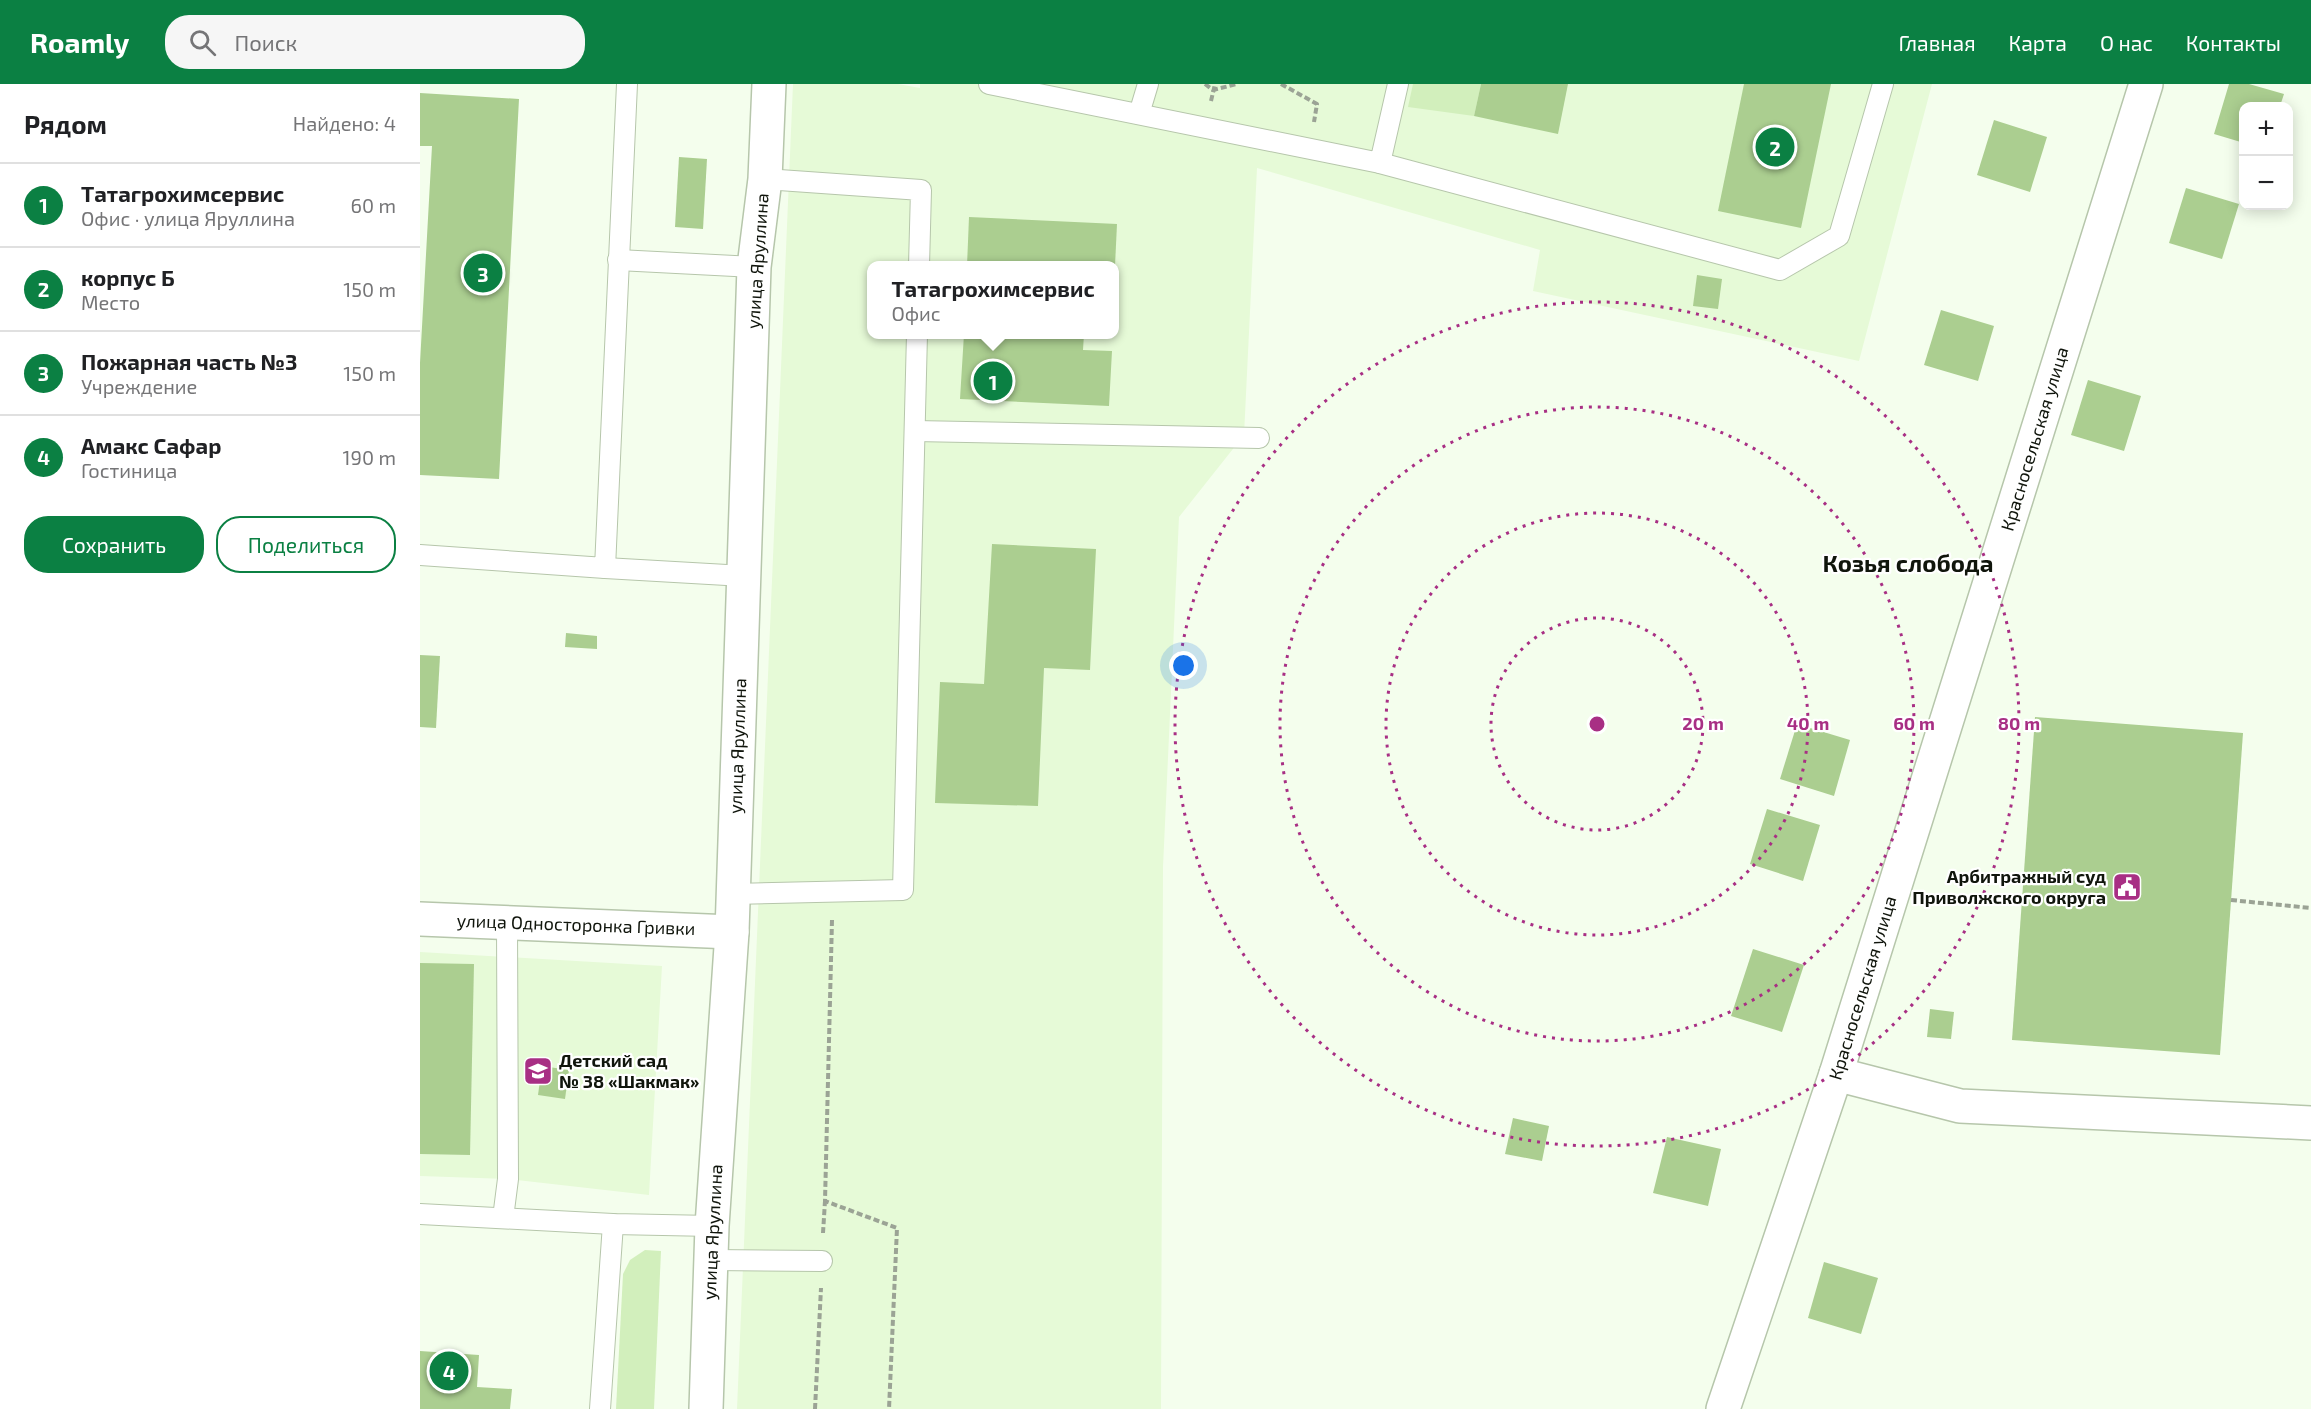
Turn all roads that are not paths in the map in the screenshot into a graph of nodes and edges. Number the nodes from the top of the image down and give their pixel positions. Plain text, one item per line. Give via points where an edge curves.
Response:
1 (627, 84) edge
2 (769, 84) edge
3 (989, 84) edge
4 (1148, 84) edge
5 (1398, 84) edge
6 (1883, 84) edge
7 (2146, 84) edge
8 (1139, 114) junction
9 (1380, 163) junction
10 (765, 179) junction
11 (618, 260) junction
12 (919, 261) edge
13 (754, 267) junction
14 (917, 339) edge
15 (915, 431) junction
16 (1259, 438) dead end
17 (420, 555) edge
18 (605, 568) junction
19 (744, 576) junction
20 (733, 894) junction
21 (420, 919) edge
22 (507, 923) junction
23 (732, 932) junction
24 (1836, 1074) junction
25 (2311, 1123) edge
26 (420, 1214) edge
27 (503, 1218) junction
28 (613, 1224) junction
29 (712, 1226) junction
30 (711, 1260) junction
31 (822, 1261) road end
32 (600, 1409) edge
33 (706, 1409) edge
34 (1723, 1409) edge

1 - 11 lane
2 - 10 street, улица Яруллина
3 - 8 lane
4 - 8 lane
5 - 9 lane
6 - 9 lane via 1839,236 1780,270
7 - 24 street, Красносельская улица
8 - 9 lane
10 - 12 lane via 921,190
10 - 13 street, улица Яруллина
11 - 13 lane
11 - 18 lane
13 - 19 street, улица Яруллина
14 - 15 lane
15 - 16 lane
15 - 20 lane via 903,890
17 - 18 lane
18 - 19 lane
19 - 20 street, улица Яруллина
20 - 23 street, улица Яруллина
21 - 22 street, улица Односторонка Гривки
22 - 23 street, улица Односторонка Гривки
22 - 27 lane via 508,1179
23 - 29 street, улица Яруллина
24 - 25 street via 1960,1106
24 - 34 street, Красносельская улица
26 - 27 lane
27 - 28 lane
28 - 29 lane
28 - 32 lane
29 - 30 street, улица Яруллина
30 - 31 lane
30 - 33 street, улица Яруллина

